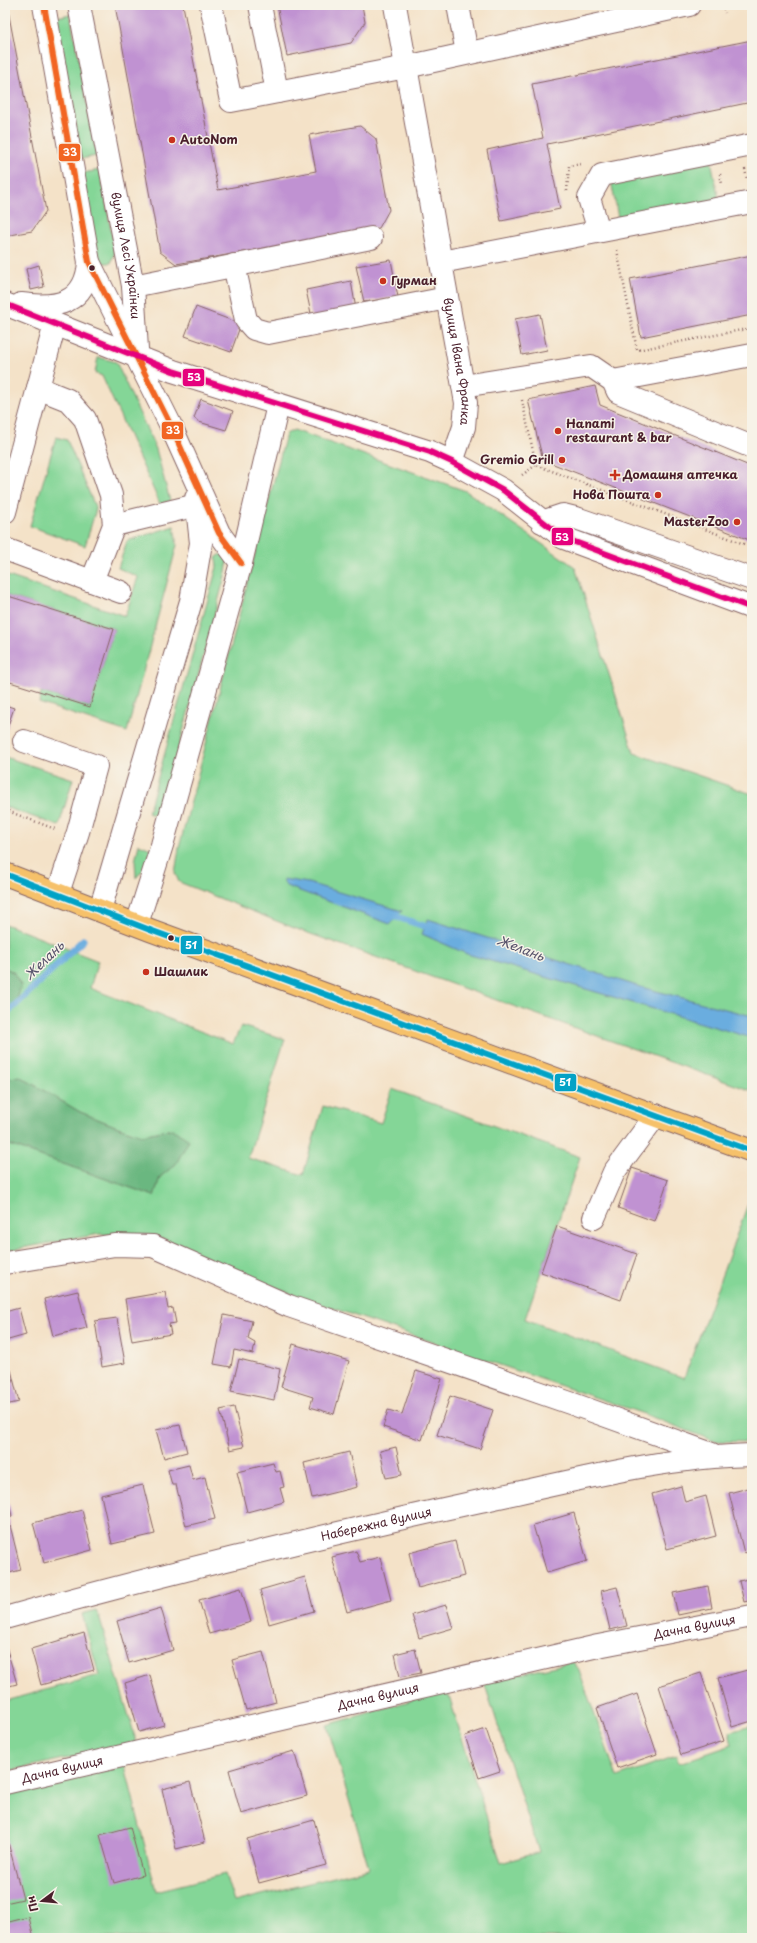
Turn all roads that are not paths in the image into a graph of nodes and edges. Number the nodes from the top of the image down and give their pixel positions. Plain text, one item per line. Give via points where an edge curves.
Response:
1 (44, 5) edge
2 (79, 5) edge
3 (211, 5) edge
4 (260, 5) edge
5 (395, 5) edge
6 (458, 5) edge
7 (679, 6) edge
8 (467, 53) junction
9 (406, 67) junction
10 (277, 92) junction
11 (752, 145) edge
12 (752, 202) edge
13 (599, 231) junction
14 (371, 238) dead end
15 (127, 257) junction
16 (89, 262) junction
17 (440, 262) junction
18 (234, 265) junction
19 (133, 286) junction
20 (447, 298) junction
21 (5, 303) edge
22 (54, 324) junction
23 (752, 355) edge
24 (138, 358) junction
25 (613, 381) junction
26 (463, 386) junction
27 (38, 388) junction
28 (278, 405) junction
29 (752, 447) edge
30 (452, 462) junction
31 (194, 481) junction
32 (197, 505) junction
33 (5, 512) edge
34 (542, 522) junction
35 (114, 525) junction
36 (5, 549) edge
37 (240, 563) junction
38 (752, 579) edge
39 (92, 581) junction
40 (121, 592) dead end
41 (752, 608) edge
42 (24, 741) dead end
43 (5, 874) edge
44 (58, 893) junction
45 (100, 910) junction
46 (137, 924) junction
47 (656, 1116) junction
48 (752, 1151) edge
49 (594, 1218) dead end
50 (5, 1263) edge
51 (752, 1455) edge
52 (715, 1456) junction
53 (752, 1616) edge
54 (5, 1618) edge
55 (5, 1783) edge

1 - 16 street, вулиця Лесі Українки
2 - 15 street, вулиця Лесі Українки
3 - 10 street via 231,101
4 - 10 street
5 - 9 street, вулиця Івана Франка
6 - 8 street
7 - 8 street
8 - 9 street
9 - 10 street
9 - 17 street, вулиця Івана Франка
11 - 13 street via 602,175 589,198
12 - 13 street
13 - 17 street
14 - 18 street
15 - 16 street via 120,267 111,272 101,270
15 - 19 street, вулиця Лесі Українки
16 - 21 street via 88,276 83,287 73,298 56,305 43,306
16 - 24 street, вулиця Лесі Українки
17 - 20 street, вулиця Івана Франка
18 - 19 street
18 - 20 street via 246,320 254,329 268,333
19 - 24 street, вулиця Лесі Українки
20 - 26 street, вулиця Івана Франка
21 - 22 street
22 - 24 street
22 - 27 street
23 - 25 street
24 - 28 street
24 - 31 street
25 - 26 street via 591,366
25 - 29 street via 618,392
26 - 30 street, вулиця Івана Франка via 466,403 464,427
27 - 33 street
27 - 35 street via 68,400 85,419 111,495
28 - 30 street via 430,452
28 - 37 street
30 - 34 street via 503,490
31 - 32 street
31 - 37 street via 219,533
32 - 35 street
32 - 45 street via 201,543 191,601
34 - 38 street via 563,514
34 - 41 street via 564,538
35 - 39 street
36 - 39 street
37 - 46 street via 164,837
39 - 40 street
42 - 44 street via 96,766
43 - 44 main road
44 - 45 main road
45 - 46 main road
46 - 47 main road
47 - 48 main road
47 - 49 street via 614,1172
50 - 52 street via 115,1245 153,1246 289,1306
51 - 52 street, Набережна вулиця
52 - 54 street, Набережна вулиця via 645,1465 315,1537 92,1593
53 - 55 street, Дачна вулиця via 598,1646

